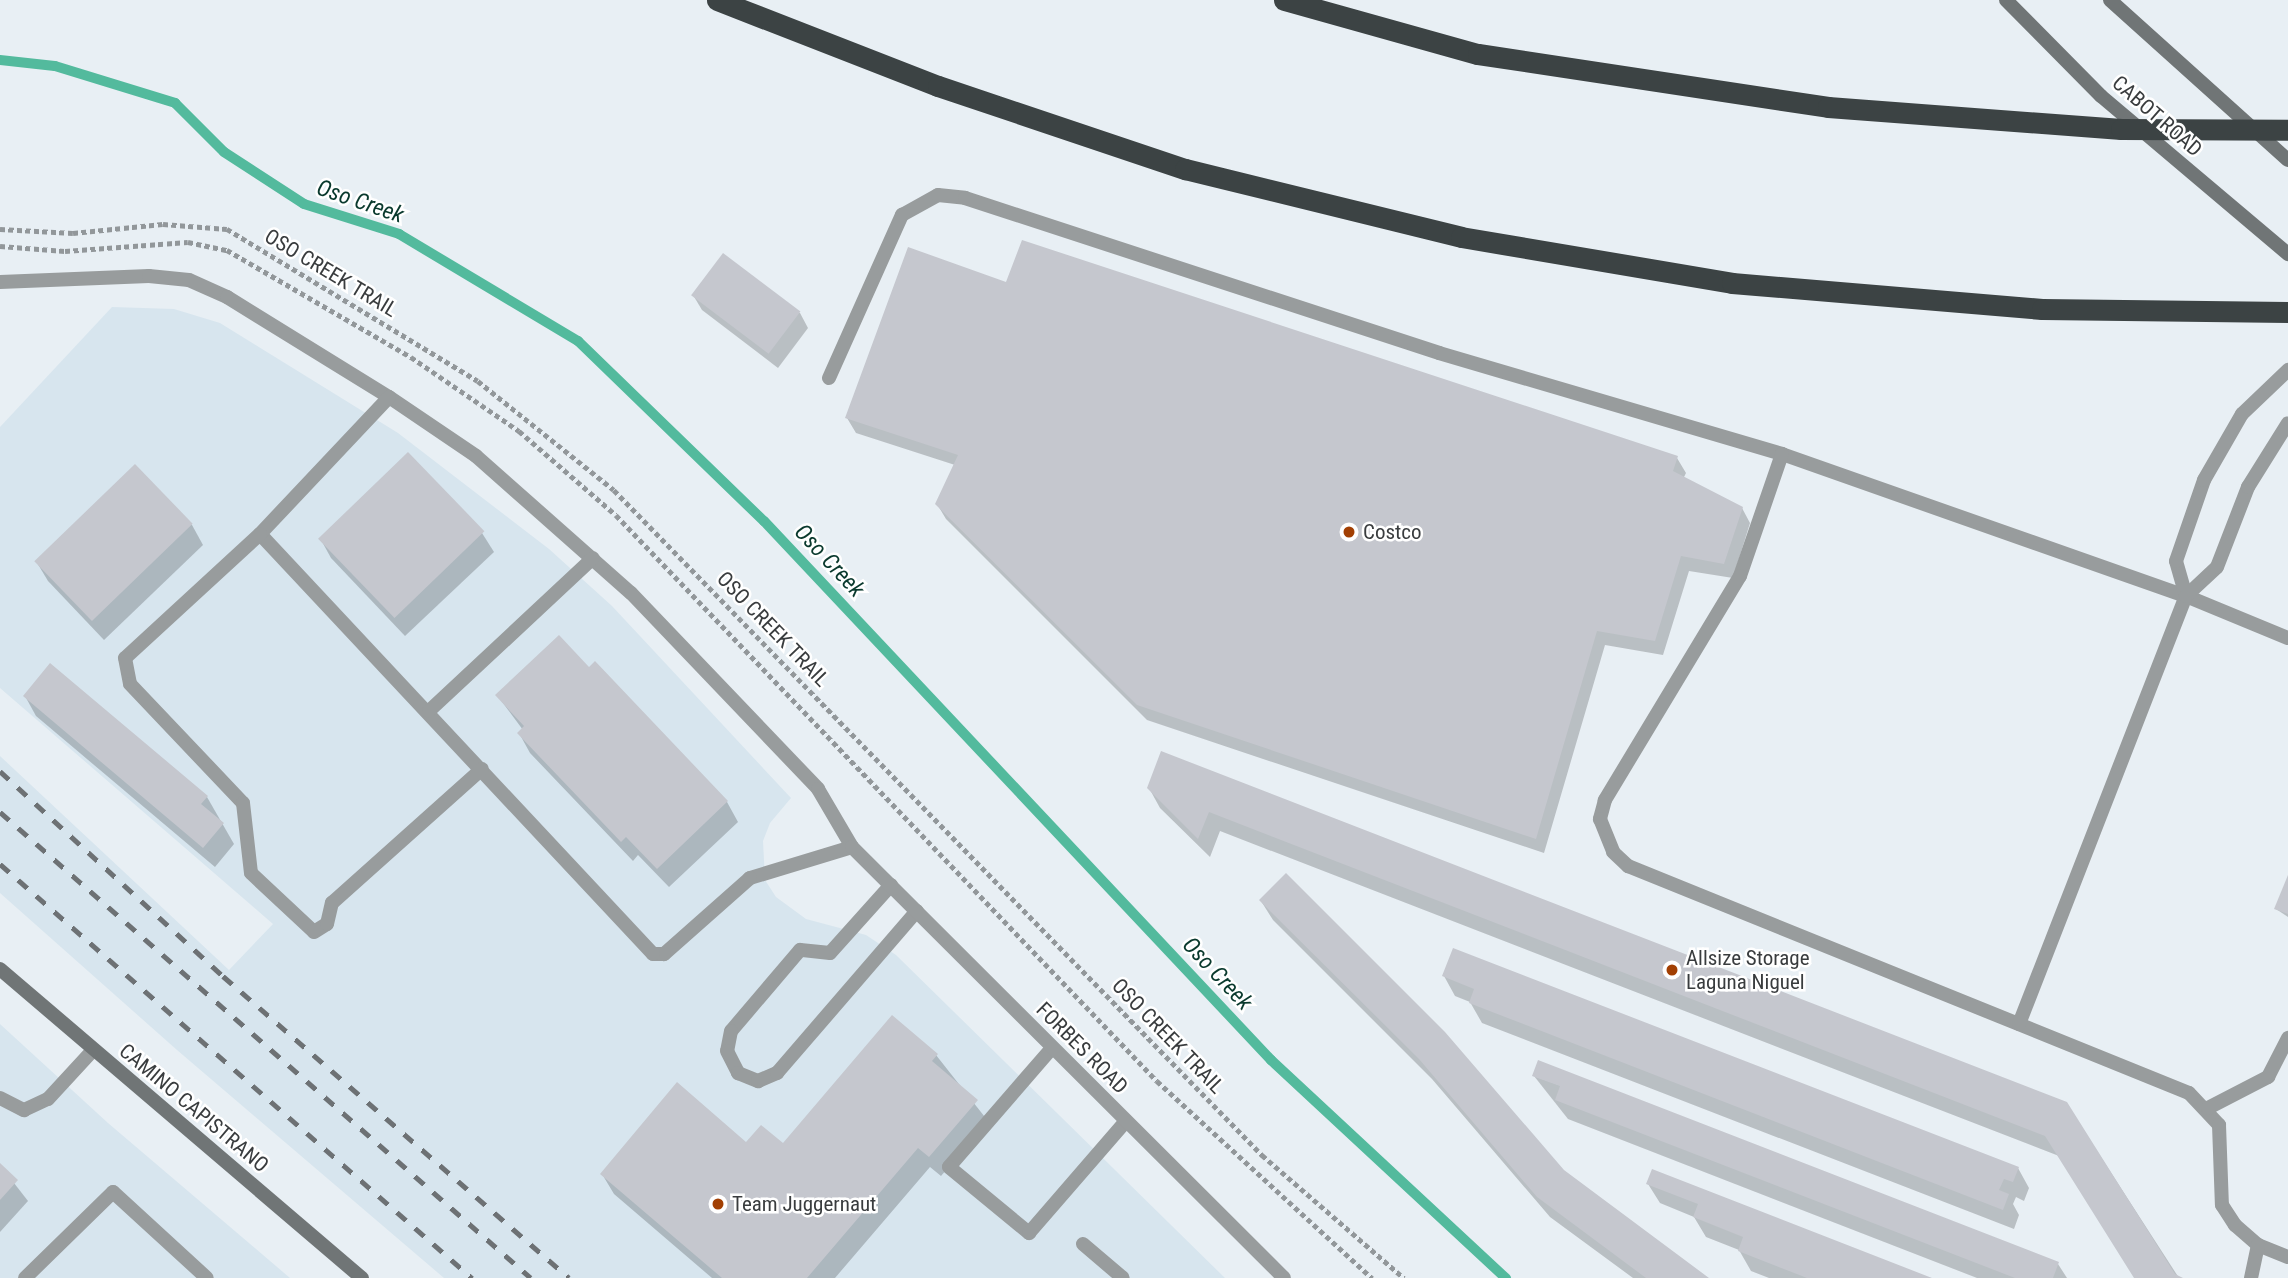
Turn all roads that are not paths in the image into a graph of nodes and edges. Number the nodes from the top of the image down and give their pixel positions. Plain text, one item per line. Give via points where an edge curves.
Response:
1 (717, 0) edge
2 (1284, 0) edge
3 (2006, 0) edge
4 (2110, 0) edge
5 (2288, 130) edge
6 (2288, 160) edge
7 (2288, 254) edge
8 (0, 282) edge
9 (2288, 312) edge
10 (2288, 370) edge
11 (829, 379) dead end
12 (389, 397) junction
13 (2288, 423) edge
14 (1783, 454) junction
15 (261, 534) junction
16 (593, 558) junction
17 (2186, 596) junction
18 (2288, 638) edge
19 (429, 711) junction
20 (482, 769) junction
21 (852, 847) junction
22 (891, 885) junction
23 (916, 911) junction
24 (0, 969) edge
25 (2019, 1024) junction
26 (2288, 1038) edge
27 (1052, 1048) junction
28 (93, 1050) junction
29 (0, 1098) edge
30 (2208, 1108) junction
31 (1126, 1122) junction
32 (1083, 1244) dead end
33 (2258, 1245) junction
34 (2288, 1257) edge
35 (25, 1278) edge
36 (207, 1278) edge
37 (362, 1278) edge
38 (1123, 1278) edge
39 (1284, 1278) edge
40 (2251, 1278) edge

1 - 9 highway via 938,86 1185,169 1461,237 1732,283 2042,309
2 - 5 highway, bridge via 1478,54 1828,107 2121,129
3 - 7 main road, CABOT ROAD via 2101,96
4 - 6 main road
8 - 12 street, FORBES ROAD via 149,276 189,280 227,297
10 - 17 street via 2242,414 2204,480 2176,561
11 - 14 street via 902,215 938,195 965,198 1439,353
12 - 15 street
12 - 16 street, FORBES ROAD via 476,456
13 - 17 street via 2248,487 2217,567
14 - 17 street
14 - 25 street via 1740,576 1605,800 1600,819 1604,836 1628,866
15 - 19 street
15 - 20 street via 125,658 130,684 243,803 251,873 314,932 327,924 331,903
16 - 19 street
16 - 21 street, FORBES ROAD via 818,789
17 - 18 street
17 - 25 street
19 - 20 street
20 - 21 street via 653,954 664,954 750,878
21 - 22 street, FORBES ROAD
22 - 23 street, FORBES ROAD
22 - 23 street via 830,953 800,950 731,1031 727,1051 738,1073 758,1081 778,1073
23 - 27 street, FORBES ROAD
24 - 28 main road, CAMINO CAPISTRANO
25 - 30 street via 2189,1093
26 - 30 street via 2268,1077
27 - 31 street, FORBES ROAD
27 - 31 street via 949,1167 1029,1233
28 - 29 street via 48,1099 24,1110
28 - 37 main road, CAMINO CAPISTRANO
30 - 33 street via 2219,1125 2222,1205 2235,1225
31 - 39 street, FORBES ROAD
32 - 38 street
33 - 34 street
33 - 40 street
35 - 36 street via 113,1192

